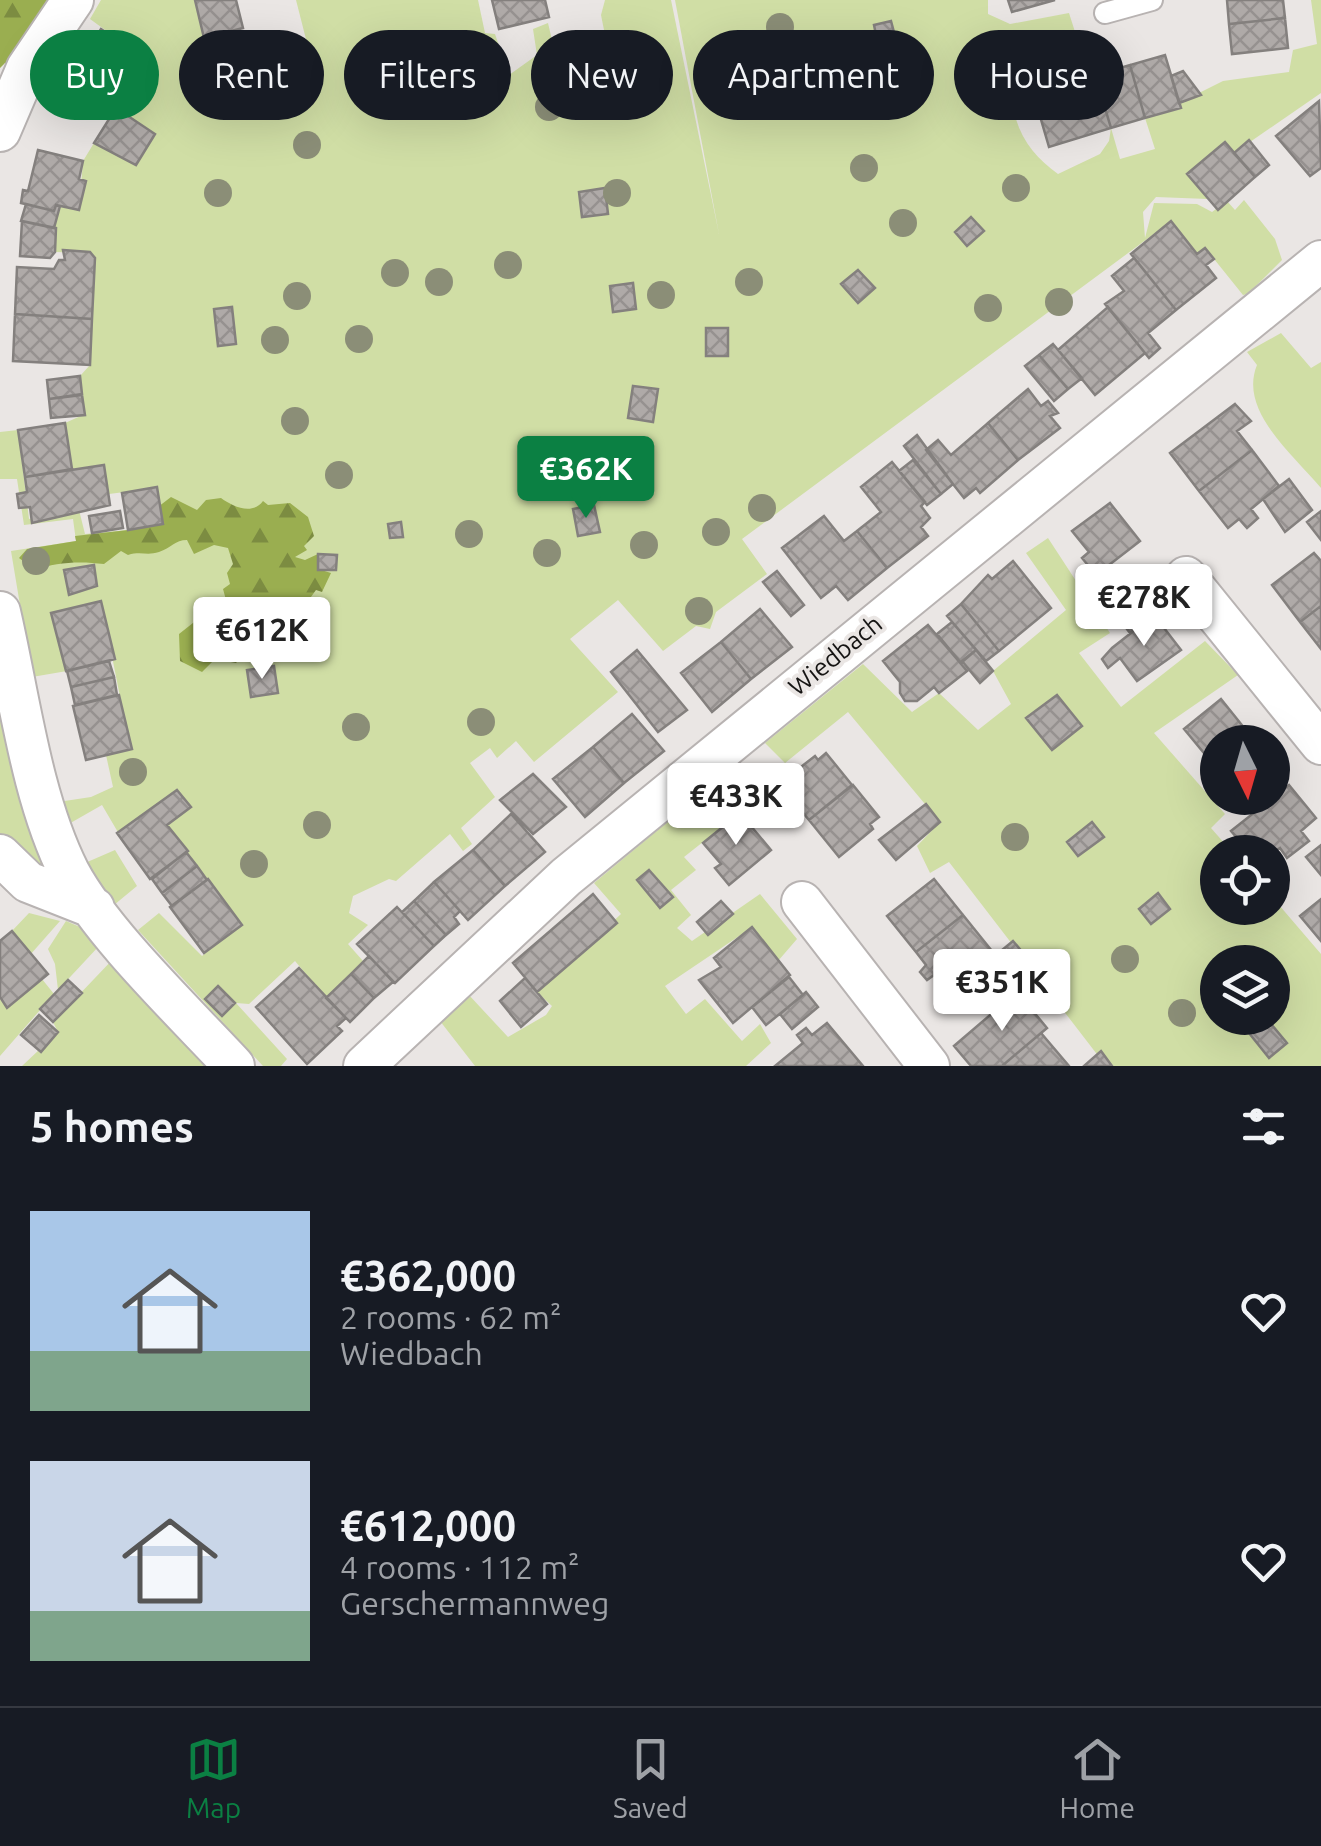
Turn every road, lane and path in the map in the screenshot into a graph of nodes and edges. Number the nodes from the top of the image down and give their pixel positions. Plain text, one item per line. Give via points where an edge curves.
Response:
1 (73, 0) edge
2 (1152, 0) edge
3 (1106, 13) dead end
4 (0, 131) edge
5 (1321, 261) edge
6 (1186, 576) dead end
7 (0, 612) edge
8 (1321, 744) edge
9 (0, 855) edge
10 (802, 902) dead end
11 (94, 908) junction
12 (234, 1066) edge
13 (364, 1066) edge
14 (930, 1066) edge

1 - 4 street via 28,68
2 - 3 lane
5 - 13 street, Wiedbach via 566,876
6 - 8 street
7 - 11 street via 50,827
9 - 11 street via 28,882
10 - 14 street
11 - 12 street

